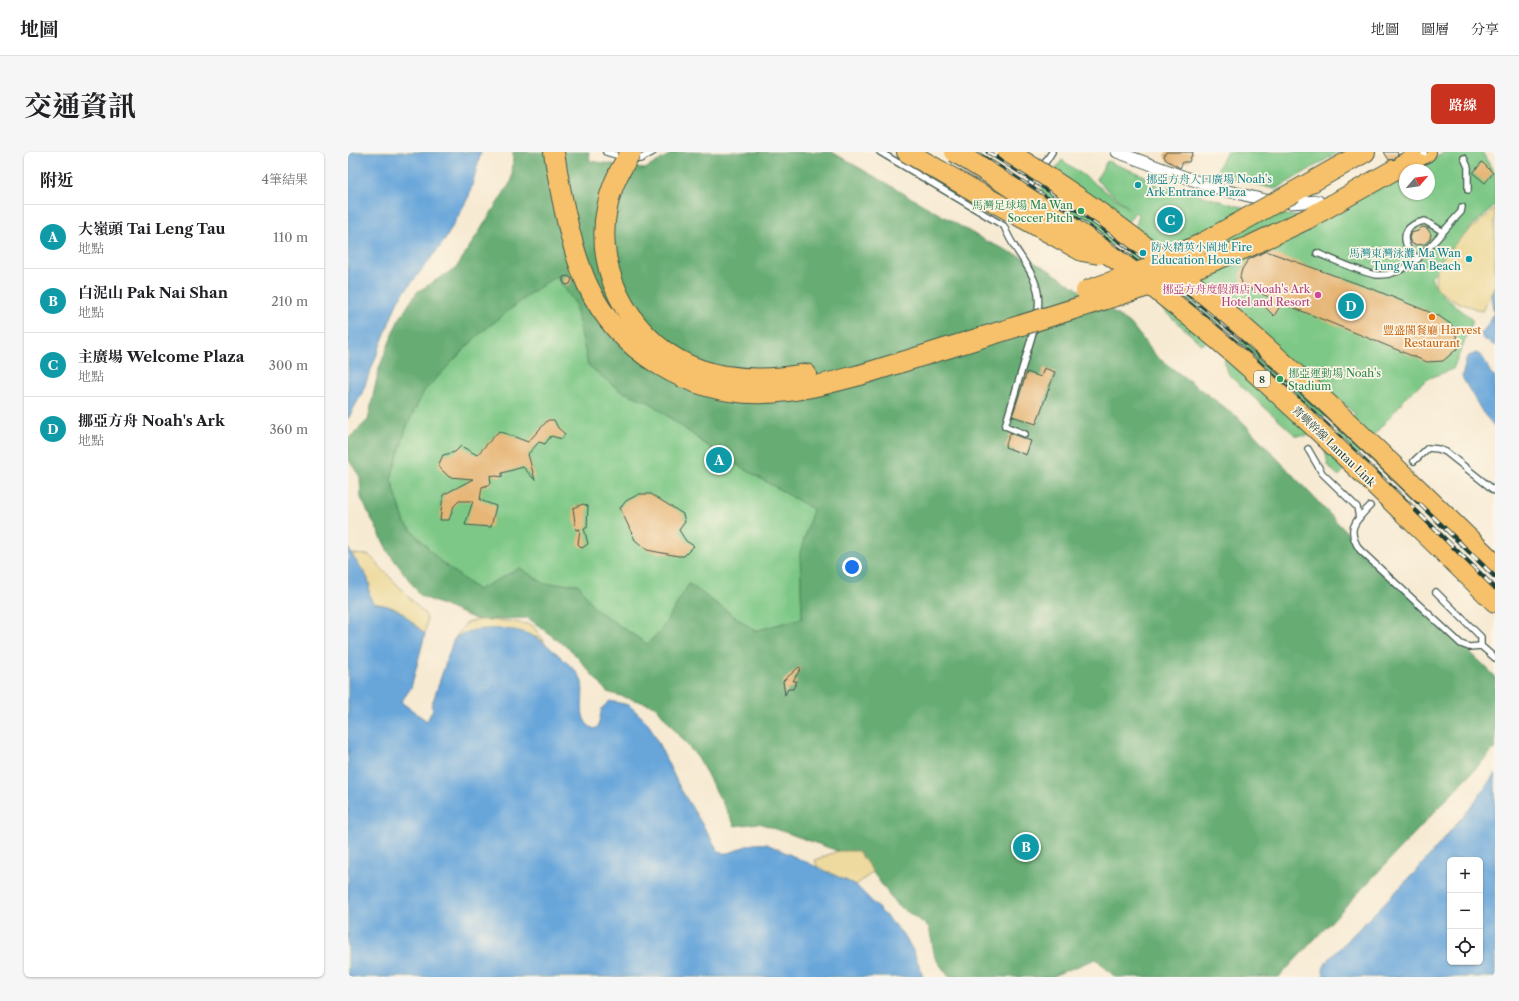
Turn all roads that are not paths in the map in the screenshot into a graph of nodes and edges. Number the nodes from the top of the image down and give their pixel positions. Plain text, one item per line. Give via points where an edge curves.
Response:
1 (554, 152) edge
2 (606, 152) edge
3 (653, 152) edge
4 (880, 152) edge
5 (907, 152) edge
6 (955, 152) edge
7 (1008, 152) edge
8 (1031, 152) edge
9 (1052, 152) edge
10 (1117, 152) edge
11 (1365, 152) edge
12 (1425, 152) edge
13 (620, 153) edge
14 (1464, 158) dead end
15 (1468, 190) dead end
16 (1021, 200) dead end
17 (1269, 201) dead end
18 (1318, 202) dead end
19 (1290, 203) dead end
20 (1017, 206) dead end
21 (1462, 207) dead end
22 (1007, 222) junction
23 (1442, 231) junction
24 (1127, 234) junction
25 (1317, 253) dead end
26 (1111, 256) junction
27 (1418, 259) junction
28 (637, 338) junction
29 (859, 368) junction
30 (1025, 434) dead end
31 (1308, 449) dead end
32 (1414, 461) dead end
33 (1495, 491) edge
34 (1422, 494) junction
35 (1370, 506) dead end
36 (1405, 512) junction
37 (1359, 518) junction
38 (1495, 564) edge
39 (1495, 567) edge
40 (1436, 592) dead end
41 (1495, 598) edge
42 (1495, 602) edge
43 (1482, 646) junction
44 (1495, 658) edge

1 - 28 highway via 572,237 587,283 611,322
2 - 13 lane
3 - 13 lane via 634,160
4 - 22 lane
5 - 26 highway, bridge via 1082,251
6 - 26 highway, 青嶼幹線 Lantau Link / 8, bridge via 1054,215
7 - 24 highway, 8, bridge
8 - 24 highway, bridge via 1094,202
9 - 16 lane
10 - 17 street via 1212,187
11 - 29 highway, bridge via 1201,244 1142,271
12 - 29 highway, bridge via 1307,219 1204,265 1123,294
13 - 28 highway, bridge via 618,174 607,208 604,242 615,289
14 - 15 lane via 1468,167
18 - 19 street
20 - 22 lane
21 - 23 lane via 1461,212
22 - 30 lane via 1007,236 1031,270 1038,287 1039,310 1034,333 1005,426
23 - 27 lane
23 - 27 lane via 1425,221 1412,225 1405,235 1405,244 1411,255
24 - 34 highway, 8, bridge via 1182,275 1258,339
25 - 27 lane via 1377,275 1390,274
26 - 36 highway, 青嶼幹線 Lantau Link / 8, bridge via 1229,350
28 - 29 highway via 700,370 728,376 789,377
31 - 37 lane via 1322,473 1357,507
32 - 33 lane via 1428,448 1438,448
34 - 38 highway, 8
34 - 39 street
35 - 37 lane
36 - 41 street, 青嶼幹線 Lantau Link
36 - 42 highway, 8
37 - 43 lane via 1352,532 1360,550 1461,644 1469,647
40 - 43 lane via 1481,637
43 - 44 lane

